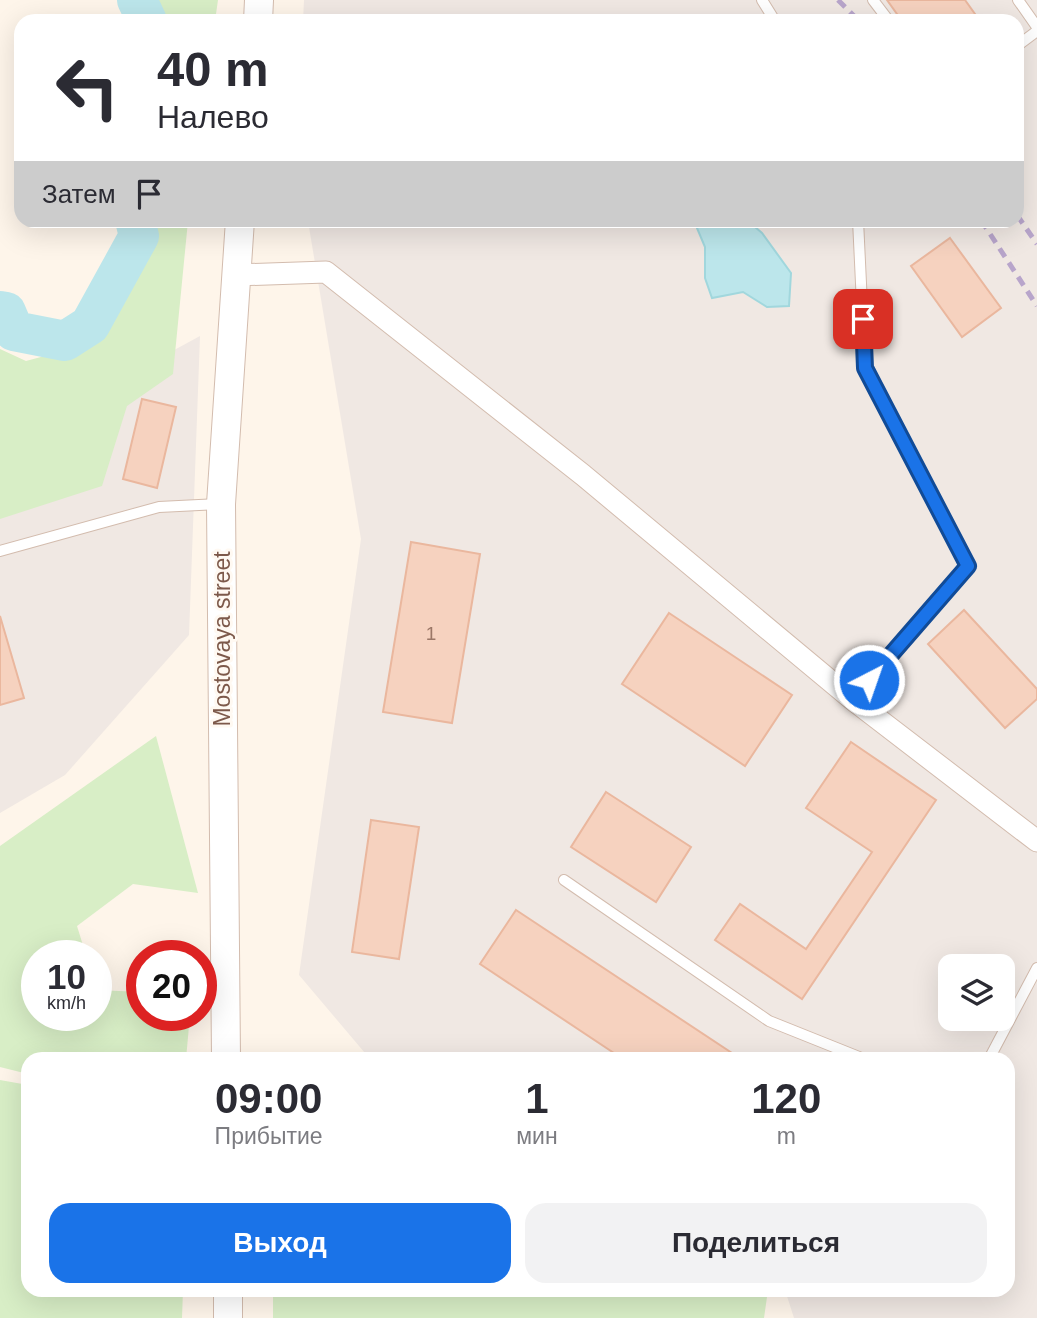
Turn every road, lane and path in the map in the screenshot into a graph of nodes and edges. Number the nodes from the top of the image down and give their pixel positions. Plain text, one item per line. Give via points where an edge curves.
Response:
1 (873, 0) edge
2 (1018, 0) edge
3 (884, 14) edge
4 (1037, 29) edge
5 (239, 228) edge
6 (858, 228) edge
7 (236, 275) junction
8 (221, 504) junction
9 (0, 551) edge
10 (852, 699) junction
11 (1037, 841) edge
12 (564, 880) dead end
13 (1037, 968) edge
14 (226, 1052) edge
15 (846, 1052) edge
16 (993, 1052) edge
17 (228, 1297) edge
18 (228, 1318) edge

1 - 3 lane
2 - 4 lane
5 - 7 street, Mostovaya street
6 - 10 lane via 865,368 968,566
7 - 8 street, Mostovaya street
7 - 10 street via 326,272 583,475
8 - 9 lane via 159,507
8 - 14 street, Mostovaya street
10 - 11 street
12 - 15 lane via 769,1021
13 - 16 lane
17 - 18 street

